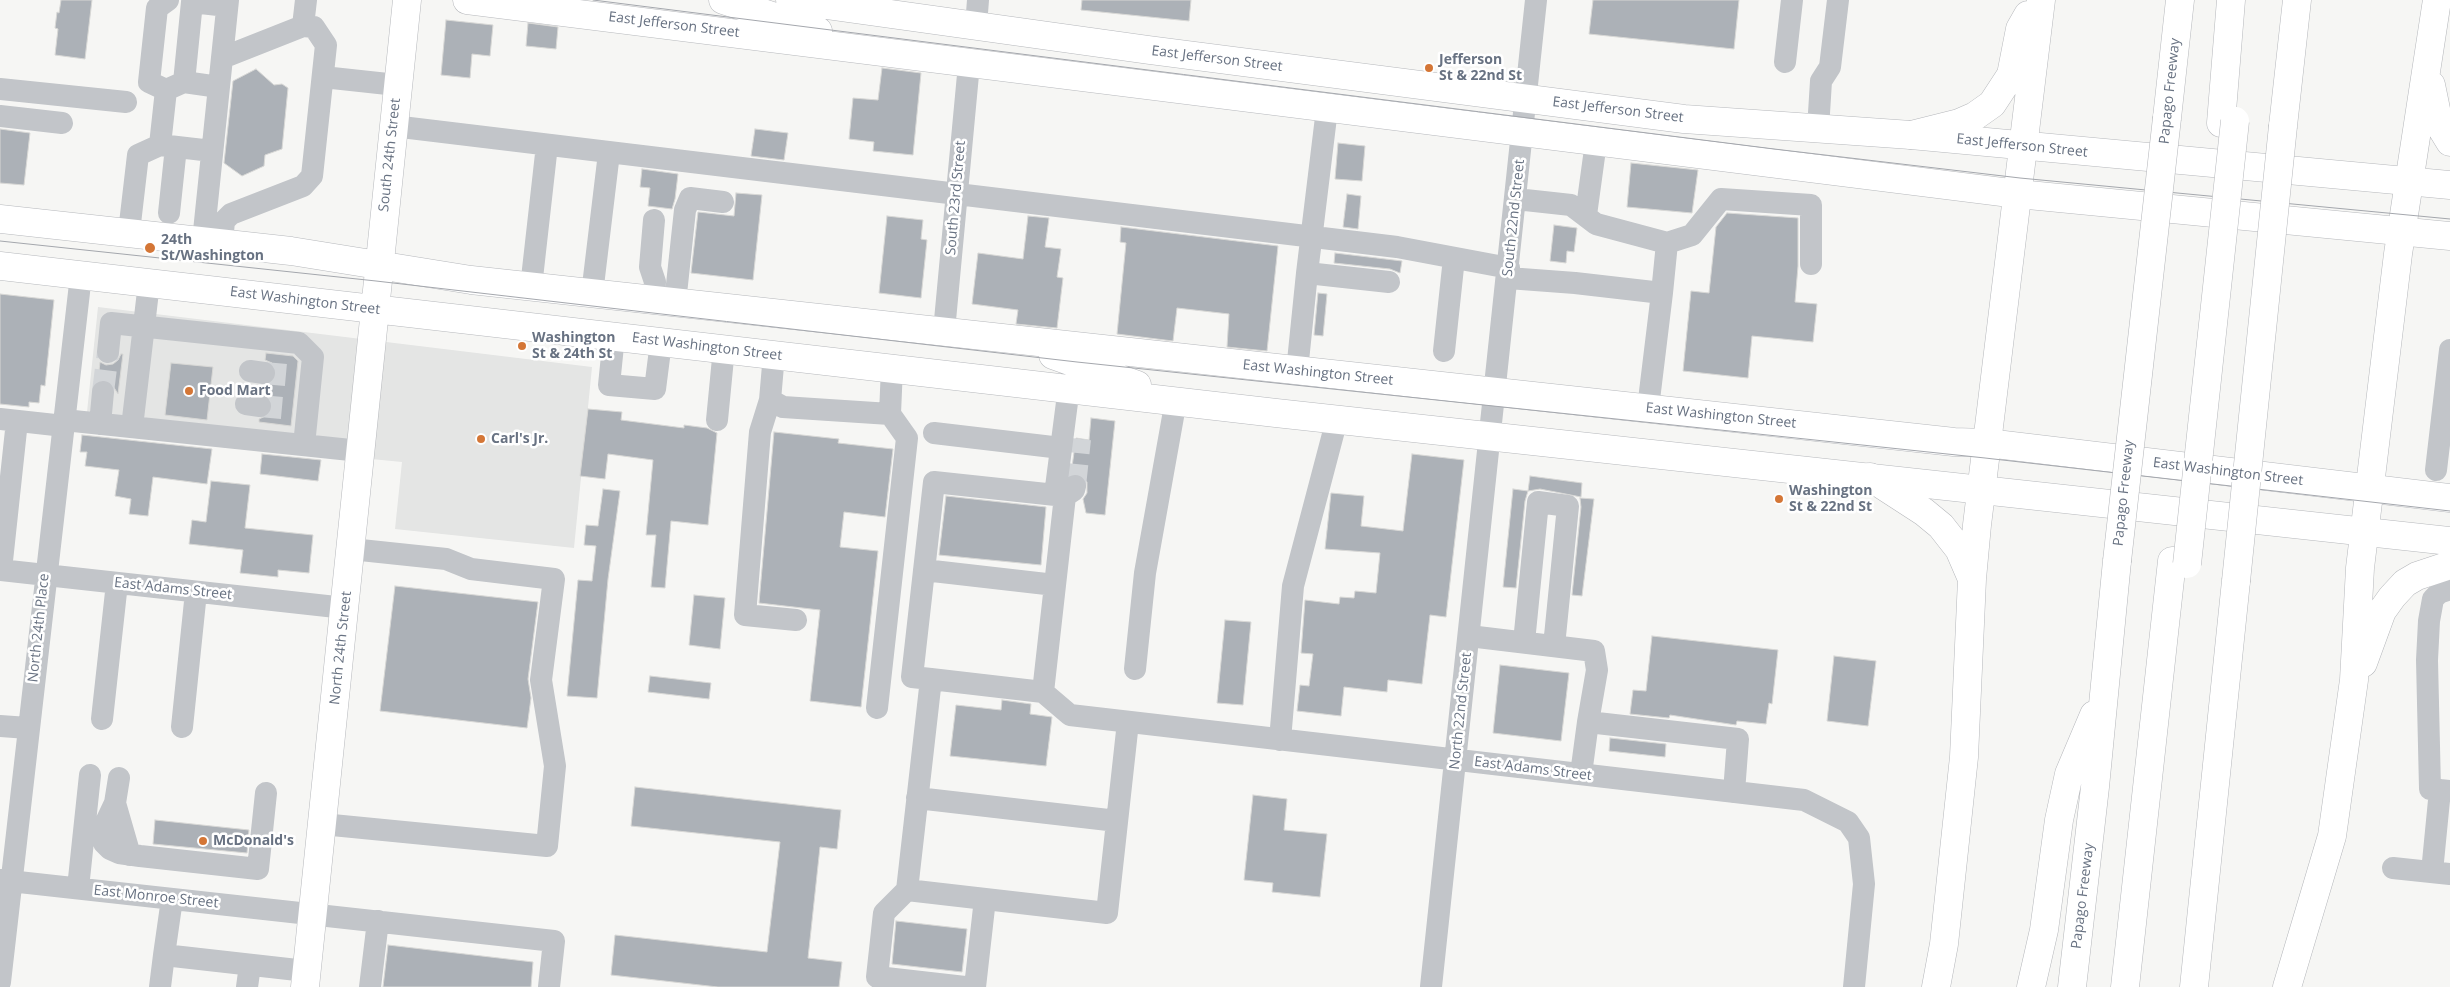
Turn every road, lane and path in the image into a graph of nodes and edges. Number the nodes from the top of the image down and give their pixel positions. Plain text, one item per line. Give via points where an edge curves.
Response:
1 (168, 0) edge
2 (306, 0) edge
3 (406, 0) edge
4 (467, 0) edge
5 (723, 0) edge
6 (790, 0) edge
7 (1536, 0) edge
8 (1792, 0) edge
9 (1838, 0) edge
10 (2036, 0) edge
11 (2041, 0) edge
12 (2180, 0) edge
13 (2231, 0) edge
14 (2250, 0) edge
15 (2297, 0) edge
16 (2437, 0) edge
17 (183, 1) edge
18 (227, 3) edge
19 (977, 13) edge
20 (303, 26) junction
21 (882, 52) junction
22 (2429, 56) junction
23 (222, 58) junction
24 (1785, 62) dead end
25 (969, 64) junction
26 (323, 77) junction
27 (397, 85) junction
28 (175, 86) junction
29 (219, 87) junction
30 (0, 89) edge
31 (1526, 98) junction
32 (126, 102) dead end
33 (1327, 109) junction
34 (0, 116) edge
35 (2228, 122) junction
36 (62, 123) dead end
37 (393, 126) junction
38 (1818, 129) junction
39 (1522, 133) junction
40 (1911, 135) junction
41 (1596, 142) junction
42 (2450, 142) edge
43 (547, 145) junction
44 (168, 146) junction
45 (2024, 146) junction
46 (212, 151) junction
47 (609, 153) junction
48 (2410, 183) junction
49 (2450, 186) edge
50 (209, 187) junction
51 (2018, 194) junction
52 (956, 195) junction
53 (1516, 199) junction
54 (723, 202) dead end
55 (169, 213) dead end
56 (231, 214) junction
57 (1586, 216) junction
58 (0, 219) edge
59 (654, 220) dead end
60 (129, 232) junction
61 (2401, 233) junction
62 (1311, 236) junction
63 (2450, 236) edge
64 (212, 242) junction
65 (1667, 242) junction
66 (1454, 258) junction
67 (378, 264) junction
68 (1812, 264) dead end
69 (0, 266) edge
70 (1307, 273) junction
71 (1508, 273) junction
72 (82, 275) junction
73 (1389, 282) dead end
74 (149, 283) junction
75 (531, 287) junction
76 (1662, 293) junction
77 (592, 294) junction
78 (664, 302) junction
79 (373, 309) junction
80 (144, 326) junction
81 (944, 331) junction
82 (614, 336) junction
83 (992, 337) junction
84 (661, 342) junction
85 (724, 348) junction
86 (2450, 350) edge
87 (1444, 351) dead end
88 (108, 352) tunnel mouth
89 (774, 354) junction
90 (892, 367) junction
91 (1297, 370) junction
92 (1069, 387) junction
93 (103, 392) tunnel mouth
94 (1496, 392) junction
95 (770, 400) junction
96 (1176, 400) junction
97 (1648, 408) junction
98 (890, 414) junction
99 (1337, 419) junction
100 (8, 420) edge
101 (717, 420) dead end
102 (64, 423) junction
103 (100, 424) junction
104 (132, 427) junction
105 (934, 433) dead end
106 (1491, 436) junction
107 (1070, 443) junction
108 (1987, 443) junction
109 (304, 445) junction
110 (7, 449) edge
111 (360, 451) junction
112 (2436, 470) dead end
113 (1870, 478) junction
114 (2370, 489) junction
115 (1981, 490) junction
116 (1065, 492) junction
117 (2450, 498) edge
118 (2364, 532) junction
119 (2, 540) edge
120 (2450, 541) edge
121 (351, 549) junction
122 (2179, 562) junction
123 (2450, 565) edge
124 (0, 570) edge
125 (924, 570) junction
126 (45, 575) junction
127 (1972, 579) junction
128 (117, 583) junction
129 (1055, 585) junction
130 (2450, 589) edge
131 (196, 592) junction
132 (345, 608) junction
133 (796, 620) dead end
134 (1469, 636) junction
135 (1524, 642) junction
136 (1554, 646) junction
137 (1135, 669) dead end
138 (931, 679) junction
139 (2354, 680) junction
140 (1043, 692) junction
141 (2104, 692) junction
142 (877, 708) dead end
143 (102, 719) dead end
144 (1128, 722) junction
145 (1588, 722) junction
146 (0, 726) edge
147 (182, 727) dead end
148 (28, 728) junction
149 (1280, 740) junction
150 (1456, 760) junction
151 (1581, 774) junction
152 (90, 775) dead end
153 (119, 778) dead end
154 (2445, 790) edge
155 (1734, 792) junction
156 (266, 793) dead end
157 (917, 798) junction
158 (1117, 821) junction
159 (322, 824) junction
160 (2393, 868) dead end
161 (2441, 873) edge
162 (6, 881) edge
163 (78, 888) junction
164 (907, 890) junction
165 (172, 899) junction
166 (984, 899) junction
167 (312, 914) junction
168 (378, 921) junction
169 (164, 955) junction
170 (250, 965) junction
171 (305, 979) edge
172 (0, 982) edge
173 (163, 984) edge
174 (247, 987) edge
175 (370, 987) edge
176 (549, 987) edge
177 (965, 987) edge
178 (975, 987) edge
179 (1431, 987) edge
180 (1854, 987) edge
181 (1936, 987) edge
182 (2031, 987) edge
183 (2072, 987) edge
184 (2125, 987) edge
185 (2144, 987) edge
186 (2194, 987) edge
187 (2287, 987) edge

1 - 28 street via 157,8 149,82
2 - 20 street
3 - 27 main road, South 24th Street
4 - 21 main road, East Jefferson Street
5 - 21 main road, East Jefferson Street
6 - 19 main road, East Jefferson Street
7 - 31 street, South 22nd Street
8 - 24 street
9 - 38 street via 1830,67 1821,81
10 - 40 main road via 2020,29 2011,75 1992,104 1959,123
11 - 45 main road
12 - 141 main road, Papago Freeway, bridge
13 - 35 main road
14 - 35 main road
15 - 186 main road, bridge
16 - 22 main road
17 - 18 street
17 - 28 street
18 - 23 street
19 - 31 main road, East Jefferson Street
20 - 23 street
20 - 26 street via 314,27 326,46
21 - 25 main road, East Jefferson Street
22 - 42 main road via 2439,124
22 - 48 main road
23 - 29 street
25 - 33 main road, East Jefferson Street
25 - 52 street, South 23rd Street
26 - 27 street
26 - 56 street via 312,176 303,186
27 - 37 main road, South 24th Street
28 - 29 street
28 - 44 street
29 - 46 street
30 - 32 street
31 - 38 main road, East Jefferson Street via 1684,119
31 - 39 street, South 22nd Street
33 - 39 main road, East Jefferson Street
33 - 62 street
34 - 36 street
35 - 122 main road
37 - 43 street
37 - 67 main road, South 24th Street
38 - 40 main road, East Jefferson Street
39 - 41 main road, East Jefferson Street
39 - 53 street, South 22nd Street
40 - 45 main road, East Jefferson Street
41 - 51 main road, East Jefferson Street
41 - 57 street
43 - 47 street
43 - 75 street
44 - 46 street
44 - 55 street
44 - 60 street via 138,155
45 - 48 main road, East Jefferson Street
45 - 51 main road
46 - 50 street
47 - 52 street
47 - 77 street
48 - 49 main road, East Jefferson Street
48 - 61 main road
50 - 56 street
50 - 64 street
51 - 61 main road, East Jefferson Street
51 - 108 main road
52 - 62 street
52 - 81 street, South 23rd Street
53 - 57 street via 1571,205
53 - 71 street, South 22nd Street
54 - 78 street via 690,198
56 - 64 street
57 - 65 street via 1596,224
58 - 60 main road, East Washington Street
59 - 78 street via 650,267
60 - 64 main road, East Washington Street
61 - 63 main road, East Jefferson Street
61 - 114 main road
62 - 66 street
62 - 70 street
64 - 67 main road, East Washington Street
65 - 68 street via 1692,235 1721,199 1811,205
65 - 76 street
66 - 71 street
66 - 87 street
67 - 75 main road, East Washington Street
67 - 79 main road, South 24th Street
69 - 72 main road, East Washington Street
70 - 73 street
70 - 91 street
71 - 76 street
71 - 94 street, South 22nd Street
72 - 74 main road, East Washington Street
72 - 102 street, North 24th Place
74 - 79 main road, East Washington Street
74 - 80 street
75 - 77 main road, East Washington Street
76 - 97 street
77 - 78 main road, East Washington Street
78 - 81 main road, East Washington Street
79 - 82 main road, East Washington Street
79 - 111 main road, North 24th Street
80 - 88 street via 111,322
80 - 104 street
80 - 109 street via 299,342 313,357 304,377 300,410
81 - 83 main road, East Washington Street
82 - 84 main road, East Washington Street
82 - 84 street via 609,385 656,389
83 - 91 main road, East Washington Street
83 - 96 main road, East Washington Street via 1077,362
84 - 85 main road, East Washington Street
85 - 89 main road, East Washington Street
85 - 101 street
86 - 112 street
89 - 90 main road, East Washington Street
89 - 95 street
90 - 92 main road, East Washington Street
90 - 98 street
91 - 94 main road, East Washington Street
92 - 96 main road, East Washington Street
92 - 107 street via 1064,423
93 - 103 street
94 - 97 main road, East Washington Street
94 - 106 street, South 22nd Street
95 - 98 street via 783,407
95 - 133 street via 760,432 745,615
96 - 99 main road, East Washington Street
96 - 137 street via 1145,573
97 - 108 main road, East Washington Street
98 - 142 street via 907,438
99 - 106 main road, East Washington Street
99 - 149 street via 1293,586
100 - 102 street
100 - 110 street
102 - 103 street
102 - 126 street, North 24th Place
103 - 104 street
104 - 109 street
105 - 107 street
106 - 113 main road, East Washington Street
106 - 134 street, North 22nd Street
107 - 116 street
108 - 114 main road, East Washington Street
108 - 115 main road
109 - 111 street
110 - 119 street
111 - 121 main road, North 24th Street
113 - 115 main road, East Washington Street
113 - 127 main road via 1941,526 1959,549
114 - 117 main road, East Washington Street
114 - 118 main road
115 - 118 main road, East Washington Street
115 - 127 main road
116 - 125 street via 934,482
116 - 129 street
118 - 120 main road, East Washington Street
118 - 139 main road
119 - 124 street
121 - 132 main road, North 24th Street
121 - 159 street via 446,559 471,569 554,579 542,680 555,766 546,846
122 - 184 main road
122 - 185 main road
123 - 139 main road via 2404,583 2392,597 2382,611 2370,651
124 - 126 street, East Adams Street
125 - 129 street
125 - 138 street via 912,677
126 - 128 street, East Adams Street
126 - 148 street, North 24th Place
127 - 181 main road via 1964,757 1945,935
128 - 131 street, East Adams Street
128 - 143 street
129 - 140 street
130 - 154 street via 2433,599 2429,621 2430,789
131 - 132 street, East Adams Street
131 - 147 street
132 - 159 main road, North 24th Street
134 - 135 street
134 - 150 street, North 22nd Street
135 - 136 street
135 - 136 street via 1538,502 1568,506
136 - 145 street via 1594,651 1597,670
138 - 140 street
138 - 157 street
139 - 187 main road via 2332,836
140 - 144 street, East Adams Street via 1070,715
141 - 182 main road via 2069,774 2059,820 2044,930
141 - 183 main road, Papago Freeway
144 - 149 street, East Adams Street
144 - 158 street
145 - 151 street
145 - 155 street via 1738,739
146 - 148 street
148 - 162 street, North 24th Place
149 - 150 street, East Adams Street
150 - 151 street, East Adams Street
150 - 179 street, North 22nd Street
151 - 155 street, East Adams Street
152 - 163 street
153 - 156 street via 115,803 102,836 104,844 115,852 130,855 258,868
154 - 161 street
155 - 180 street, East Adams Street via 1804,800 1848,822 1859,838 1864,884
157 - 158 street
157 - 164 street
158 - 166 street via 1107,913
159 - 167 main road, North 24th Street
160 - 161 street
162 - 163 street, East Monroe Street
162 - 172 street, North 24th Place
163 - 165 street, East Monroe Street
164 - 166 street
164 - 177 street via 884,913 877,977
165 - 167 street, East Monroe Street
165 - 169 street
166 - 178 street
167 - 168 street, East Monroe Street
167 - 171 main road, North 24th Street
168 - 175 street
168 - 176 street, East Monroe Street via 554,941
169 - 170 street
169 - 173 street
170 - 171 street
170 - 174 street

